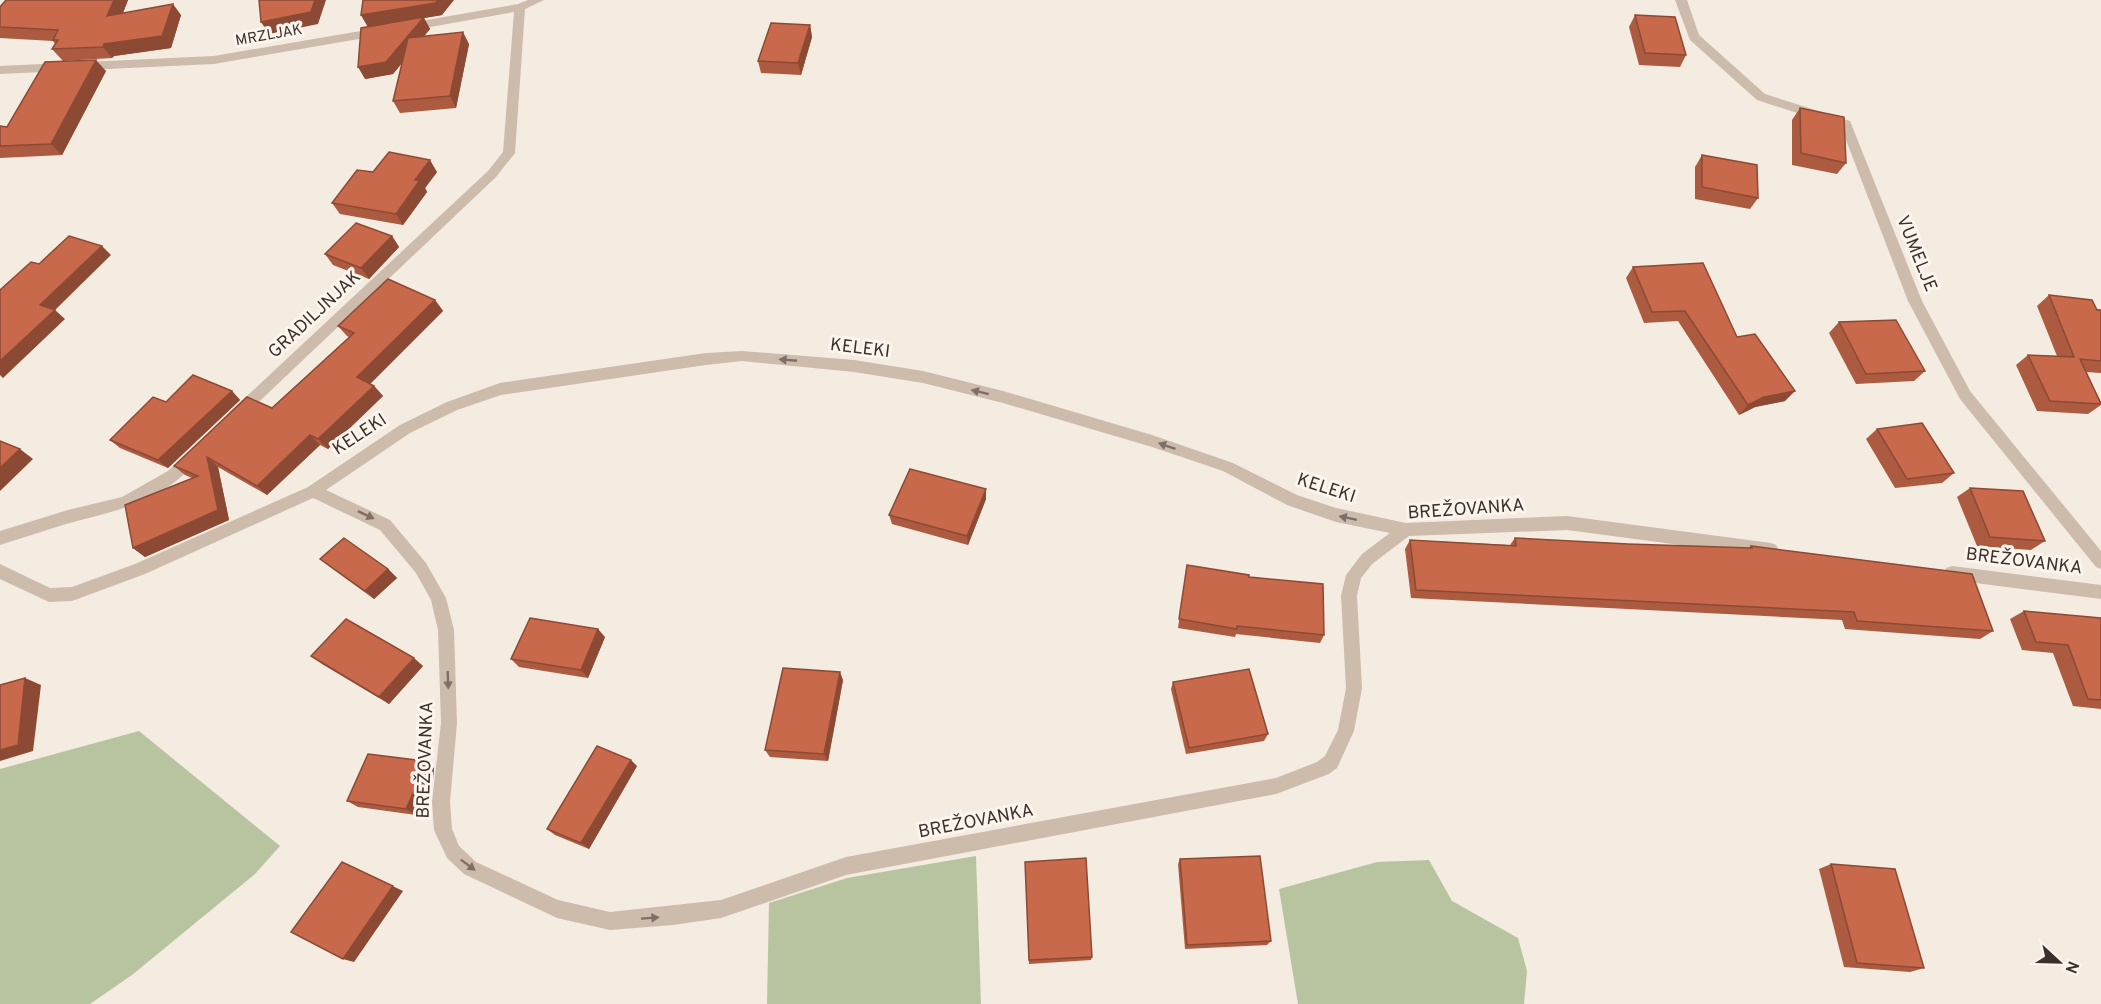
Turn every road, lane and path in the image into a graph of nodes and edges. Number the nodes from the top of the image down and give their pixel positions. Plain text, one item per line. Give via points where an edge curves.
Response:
1 (538, 0) edge
2 (1681, 0) edge
3 (520, 8) junction
4 (0, 70) edge
5 (225, 426) edge
6 (199, 450) edge
7 (313, 491) junction
8 (1406, 530) junction
9 (0, 538) edge
10 (1781, 551) edge
11 (2101, 562) edge
12 (0, 571) edge
13 (1935, 571) edge
14 (2101, 592) edge

1 - 3 street, MRZLJAK
2 - 11 street, VUMELJE via 1694,37 1761,97 1846,124 1915,301 1965,395
3 - 4 street, MRZLJAK via 214,60
3 - 5 street, GRADILJNJAK via 509,153 492,174
6 - 9 street via 173,475 124,503
8 -> 7 street, KELEKI via 1336,515 1292,500 1228,467 1003,397 923,377 742,356 500,389 405,429
7 -> 8 street, BREŽOVANKA via 386,525 421,568 438,598 446,630 449,723 441,802 443,830 453,852 470,868 557,909 610,921 722,909 846,867 1276,786 1323,768 1331,762 1346,731 1354,688 1349,596 1354,575 1367,559
7 - 12 street via 140,569 72,594 50,595
8 - 10 street, BREŽOVANKA via 1567,524
13 - 14 street, BREŽOVANKA

